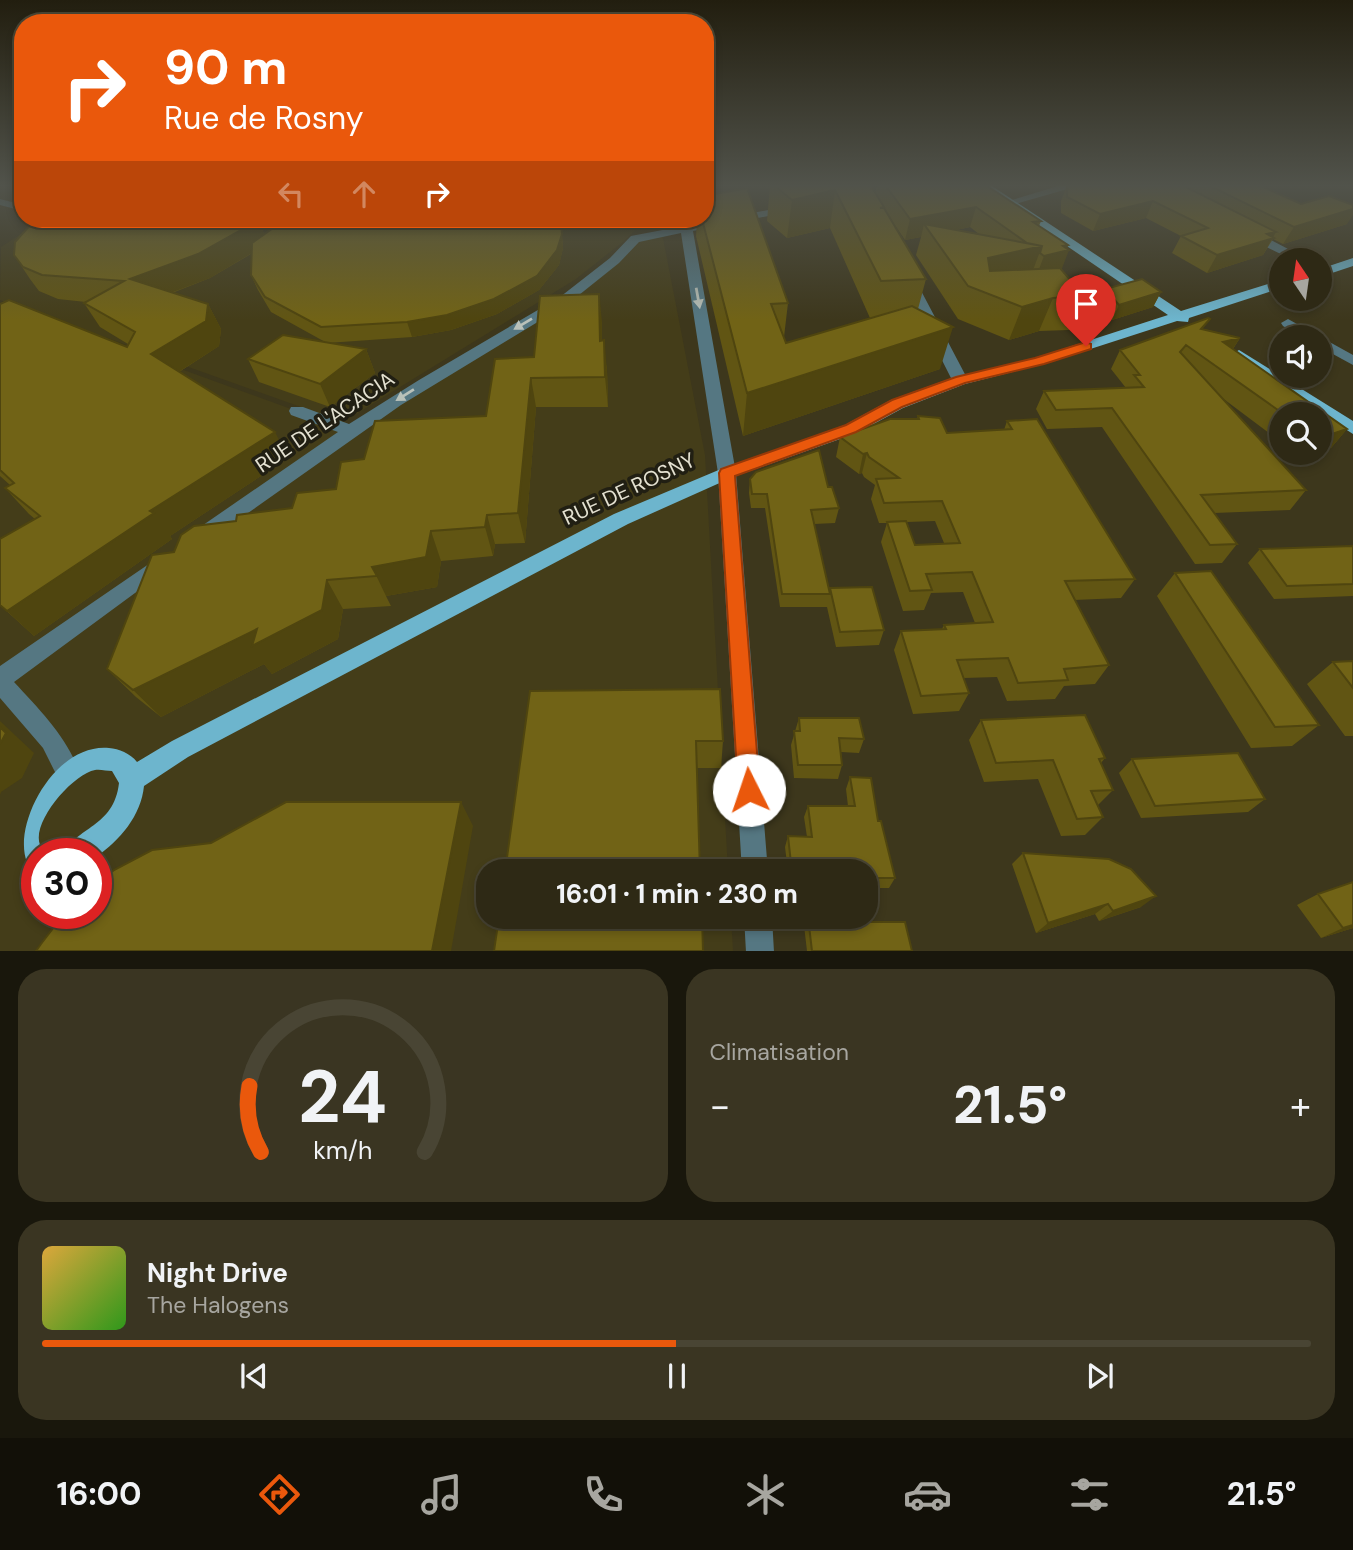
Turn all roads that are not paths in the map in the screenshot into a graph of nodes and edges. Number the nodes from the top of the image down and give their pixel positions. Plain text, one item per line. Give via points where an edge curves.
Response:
1 (1049, 230) edge
2 (1243, 230) edge
3 (687, 231) joint
4 (1279, 248) edge
5 (1353, 261) edge
6 (1332, 267) edge
7 (903, 271) edge
8 (1269, 288) edge
9 (1178, 316) junction
10 (1288, 323) dead end
11 (1291, 325) edge
12 (1201, 330) edge
13 (1224, 344) edge
14 (1332, 348) edge
15 (1353, 361) edge
16 (961, 380) junction
17 (297, 411) dead end
18 (1353, 429) edge
19 (349, 430) junction
20 (727, 473) junction
21 (0, 680) edge
22 (66, 768) junction
23 (132, 779) junction
24 (100, 838) edge
25 (7, 849) edge
26 (754, 859) edge
27 (759, 929) edge
28 (760, 951) edge

1 - 9 main road
2 - 4 street
3 -> 19 street, RUE DE L'ACACIA via 635,239 620,258 582,288
3 -> 20 street
5 - 6 main road
7 - 16 street
8 - 9 main road, RUE DE ROSNY
9 - 12 main road
9 - 16 main road, RUE DE ROSNY via 1039,361
10 - 11 street
13 - 18 main road
14 - 15 street
16 - 20 main road, RUE DE ROSNY via 897,404 851,429
17 - 19 street
19 - 21 street, RUE DE L'ACACIA
20 - 23 main road, RUE DE ROSNY via 621,519
20 - 26 street
21 - 22 street via 51,740
22 - 23 main road via 102,758 127,768
22 - 25 main road via 32,796 20,813
23 - 24 main road via 124,812
27 - 28 street

